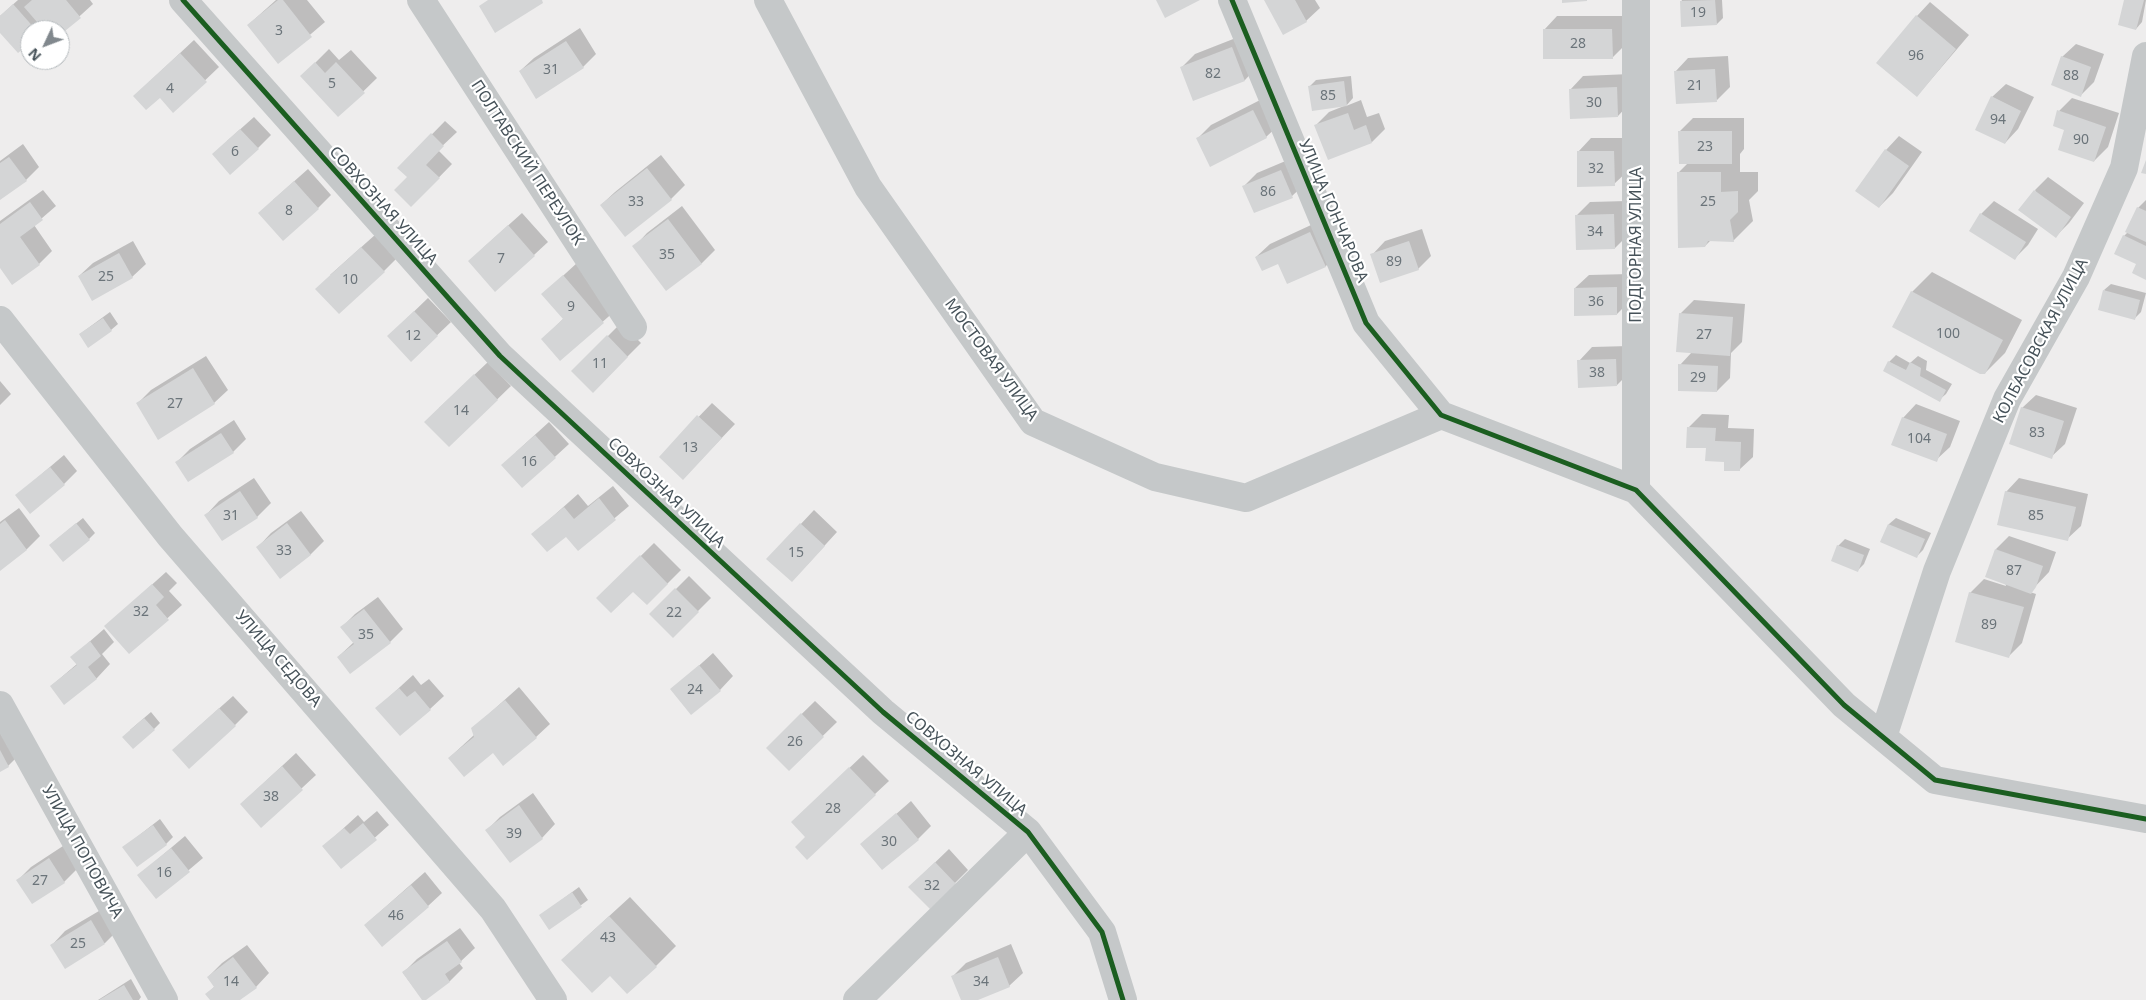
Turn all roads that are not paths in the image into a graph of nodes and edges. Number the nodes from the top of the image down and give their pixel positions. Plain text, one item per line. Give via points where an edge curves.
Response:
1 (183, 0) edge
2 (421, 0) edge
3 (768, 0) edge
4 (1232, 0) edge
5 (1636, 0) edge
6 (2146, 56) edge
7 (0, 320) edge
8 (633, 327) dead end
9 (1441, 415) junction
10 (1636, 490) junction
11 (0, 705) edge
12 (1883, 737) junction
13 (2146, 819) edge
14 (1028, 832) junction
15 (164, 1000) edge
16 (553, 1000) edge
17 (857, 1000) edge
18 (1123, 1000) edge

1 - 14 street, СОВХОЗНАЯ УЛИЦА via 500,356 883,712
2 - 8 street, ПОЛТАВСКИЙ ПЕРЕУЛОК
3 - 9 street, МОСТОВАЯ УЛИЦА via 868,187 1033,422 1155,477 1246,498
4 - 9 street, УЛИЦА ГОНЧАРОВА via 1366,323
5 - 10 street, ПОДГОРНАЯ УЛИЦА
6 - 12 street, КОЛБАСОВСКАЯ УЛИЦА via 2124,168 2076,277 2007,398 1937,572
7 - 16 street, УЛИЦА СЕДОВА via 170,536 493,909
9 - 10 street
10 - 12 street via 1844,705
11 - 15 street, УЛИЦА ПОПОВИЧА
12 - 13 street via 1935,780
14 - 17 street
14 - 18 street, СОВХОЗНАЯ УЛИЦА via 1102,932

